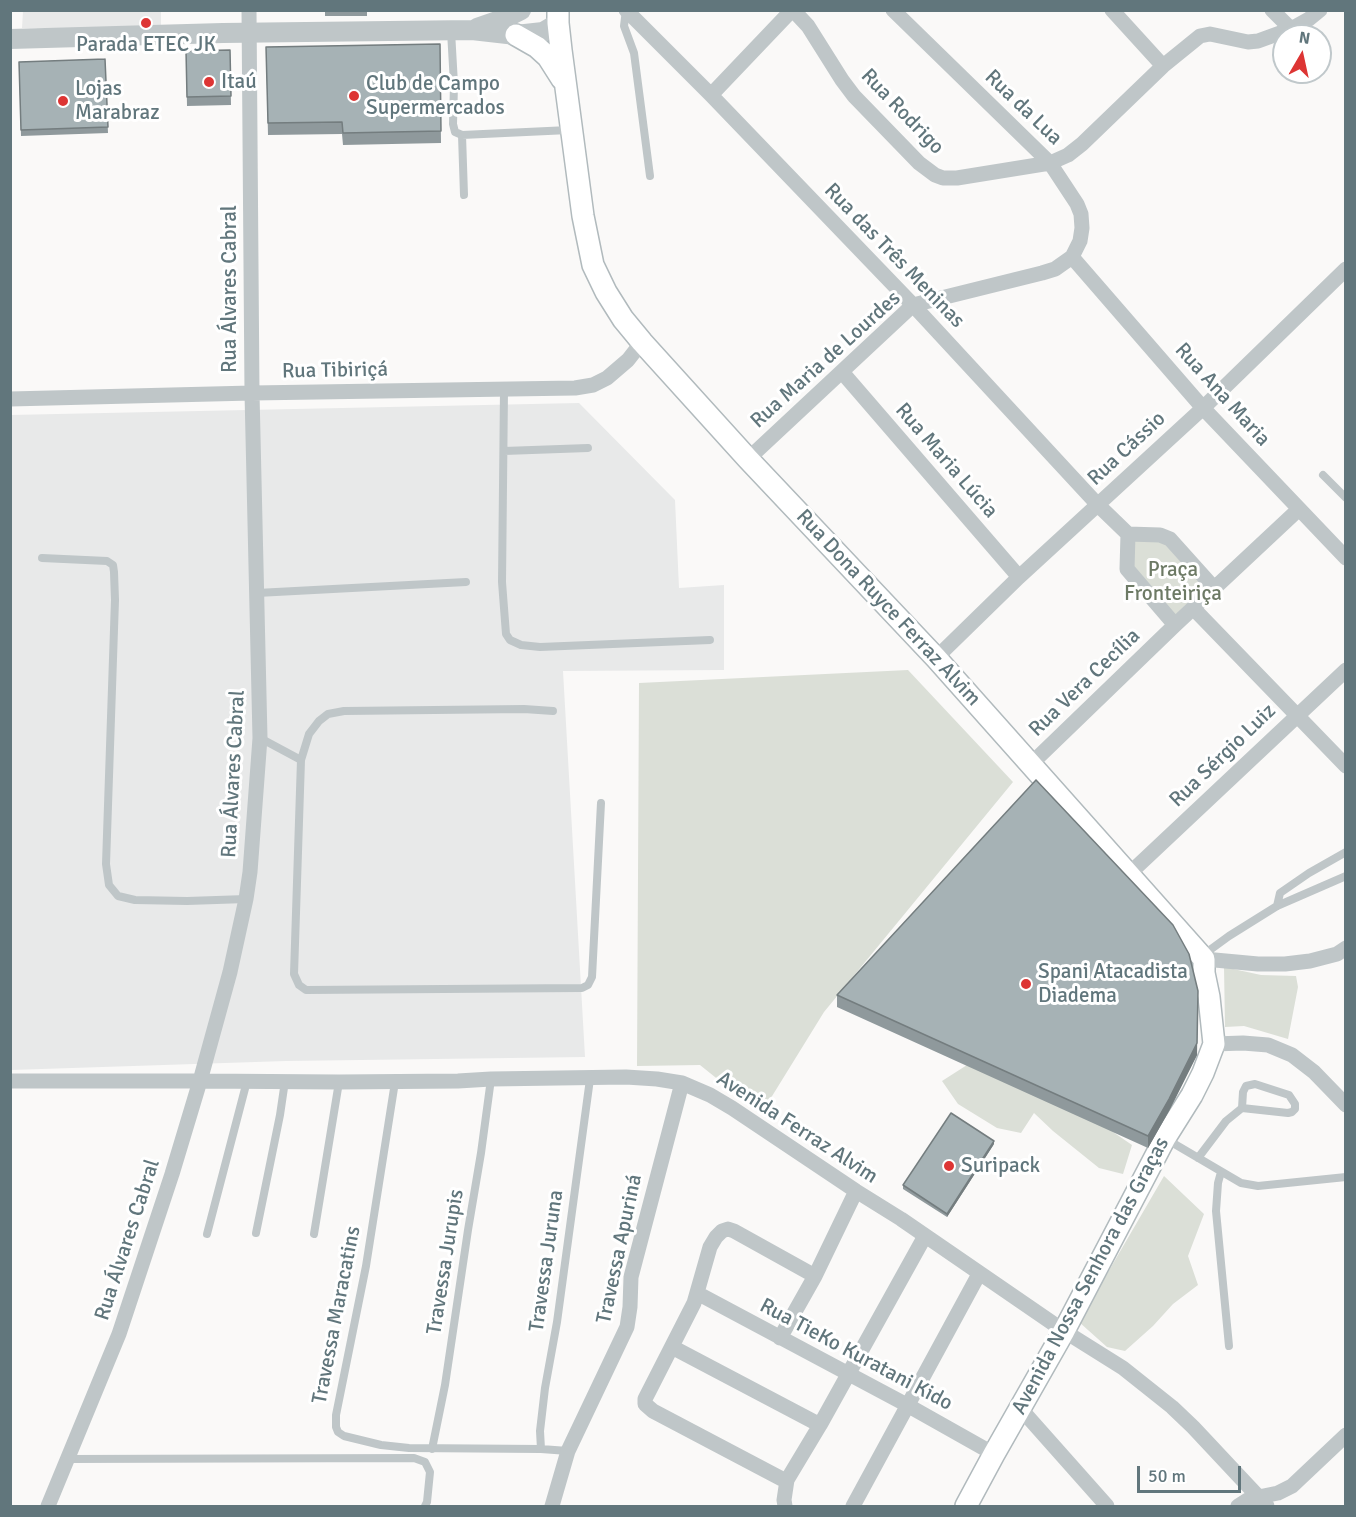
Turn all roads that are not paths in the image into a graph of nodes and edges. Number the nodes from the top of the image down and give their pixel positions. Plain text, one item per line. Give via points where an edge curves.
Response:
1 (249, 10) edge
2 (521, 10) edge
3 (626, 10) edge
4 (793, 10) edge
5 (893, 10) edge
6 (1112, 10) edge
7 (1272, 10) edge
8 (1320, 10) edge
9 (557, 14) edge
10 (1286, 24) edge
11 (1300, 24) edge
12 (451, 30) junction
13 (472, 30) junction
14 (249, 33) junction
15 (516, 34) junction
16 (1272, 36) edge
17 (10, 39) edge
18 (1163, 66) junction
19 (566, 84) junction
20 (711, 95) junction
21 (572, 130) junction
22 (462, 135) junction
23 (1050, 163) junction
24 (650, 176) dead end
25 (464, 195) dead end
26 (1072, 257) junction
27 (1346, 269) edge
28 (914, 305) junction
29 (642, 342) junction
30 (842, 372) junction
31 (504, 390) junction
32 (252, 393) junction
33 (10, 399) edge
34 (1203, 408) junction
35 (588, 448) dead end
36 (504, 451) junction
37 (748, 459) junction
38 (1323, 475) dead end
39 (1346, 498) edge
40 (1098, 505) junction
41 (1299, 509) junction
42 (1128, 534) junction
43 (42, 558) dead end
44 (1346, 558) edge
45 (1019, 577) junction
46 (466, 582) dead end
47 (1214, 588) junction
48 (257, 593) junction
49 (1193, 608) junction
50 (1175, 625) junction
51 (710, 640) dead end
52 (936, 658) junction
53 (1346, 670) edge
54 (553, 711) dead end
55 (1296, 715) junction
56 (260, 738) junction
57 (301, 760) junction
58 (1031, 764) junction
59 (1346, 766) edge
60 (601, 803) dead end
61 (1346, 852) edge
62 (1129, 874) junction
63 (1346, 876) edge
64 (246, 899) junction
65 (1277, 906) junction
66 (1341, 951) edge
67 (1203, 957) junction
68 (1214, 1044) junction
69 (490, 1079) junction
70 (590, 1079) junction
71 (10, 1081) edge
72 (200, 1081) junction
73 (246, 1081) junction
74 (285, 1082) junction
75 (339, 1082) junction
76 (395, 1082) junction
77 (682, 1083) junction
78 (1346, 1105) edge
79 (1242, 1108) junction
80 (1165, 1138) junction
81 (1198, 1158) junction
82 (1221, 1172) junction
83 (1346, 1177) edge
84 (856, 1191) junction
85 (256, 1233) dead end
86 (207, 1234) dead end
87 (314, 1234) dead end
88 (925, 1236) junction
89 (979, 1274) junction
90 (815, 1276) junction
91 (697, 1293) junction
92 (1064, 1331) junction
93 (780, 1338) junction
94 (1229, 1346) dead end
95 (672, 1347) junction
96 (848, 1373) junction
97 (907, 1405) junction
98 (1020, 1408) junction
99 (819, 1425) junction
100 (1346, 1435) edge
101 (432, 1449) junction
102 (541, 1449) junction
103 (568, 1451) junction
104 (994, 1454) junction
105 (68, 1459) junction
106 (787, 1480) junction
107 (1262, 1502) edge
108 (48, 1506) edge
109 (425, 1506) edge
110 (552, 1506) edge
111 (785, 1506) edge
112 (853, 1506) edge
113 (966, 1506) edge
114 (1107, 1506) edge
115 (1238, 1506) edge

1 - 14 street, Rua Álvares Cabral
2 - 13 street
3 - 20 street, Rua das Três Meninas
3 - 24 lane via 624,26 634,53
4 - 20 street
4 - 23 street, Rua Rodrigo via 854,96 935,175 957,178
5 - 23 street, Rua da Lua
6 - 18 street
7 - 10 street
8 - 11 street
9 - 15 street via 543,32
9 - 19 main road, Rua Dona Ruyce Ferraz Alvim
12 - 13 street
12 - 14 street
12 - 22 lane via 453,124 455,132
13 - 15 street
14 - 17 street
14 - 32 street, Rua Álvares Cabral
15 - 19 main road via 548,57
16 - 18 street, Rua Rodrigo via 1248,42 1205,34
18 - 23 street, Rua Rodrigo via 1082,144
19 - 21 main road, Rua Dona Ruyce Ferraz Alvim
20 - 28 street, Rua das Três Meninas
21 - 22 lane
21 - 29 main road, Rua Dona Ruyce Ferraz Alvim via 593,265 623,319
22 - 25 lane
23 - 26 street, Rua da Lua via 1080,214 1080,241
26 - 28 street, Rua Maria de Lourdes via 1042,273
26 - 34 street, Rua Ana Maria
27 - 34 street, Rua Cássio
28 - 30 street, Rua Maria de Lourdes
28 - 40 street, Rua das Três Meninas
29 - 31 street, Rua Tibiriçá via 608,378 593,385
29 - 37 main road, Rua Dona Ruyce Ferraz Alvim
30 - 37 street, Rua Maria de Lourdes
30 - 45 street, Rua Maria Lúcia
31 - 32 street, Rua Tibiriçá
31 - 36 lane
32 - 33 street, Rua Tibiriçá
32 - 48 street, Rua Álvares Cabral
34 - 40 street, Rua Cássio
34 - 41 street, Rua Ana Maria
35 - 36 lane
36 - 51 lane via 502,582 506,634 510,640 540,647
37 - 52 main road, Rua Dona Ruyce Ferraz Alvim
38 - 39 lane
40 - 42 street, Rua das Três Meninas
40 - 45 street, Rua Cássio
41 - 44 street, Rua Ana Maria
41 - 47 street, Rua Vera Cecília
42 - 47 street via 1170,539
42 - 50 street via 1127,568
43 - 64 lane via 107,561 113,565 115,612 106,864 109,885 118,896 135,900
45 - 52 street, Rua Cássio
46 - 48 lane
47 - 49 street, Rua Vera Cecília
48 - 56 street, Rua Álvares Cabral
49 - 50 street, Rua Vera Cecília
49 - 55 street
50 - 58 street, Rua Vera Cecília
52 - 58 main road, Rua Dona Ruyce Ferraz Alvim
53 - 55 street, Rua Sérgio Luiz
54 - 57 lane via 328,714 309,734
55 - 59 street
55 - 62 street, Rua Sérgio Luiz
56 - 57 lane
56 - 64 street, Rua Álvares Cabral
57 - 60 lane via 294,974 306,990 588,985 592,977
58 - 62 main road, Rua Dona Ruyce Ferraz Alvim
61 - 65 lane via 1280,893
62 - 67 main road, Rua Dona Ruyce Ferraz Alvim
63 - 65 lane
64 - 72 street, Rua Álvares Cabral
65 - 67 lane
66 - 67 street via 1310,962 1285,964
67 - 68 main road
68 - 78 street via 1268,1045 1292,1055
68 - 80 main road, Avenida Nossa Senhora das Graças via 1192,1095
69 - 70 street, Avenida Ferraz Alvim
69 - 76 street, Avenida Ferraz Alvim
69 - 101 lane, Travessa Jurupis
70 - 77 street, Avenida Ferraz Alvim
70 - 102 lane, Travessa Juruna via 545,1388
71 - 72 street, Avenida Ferraz Alvim
72 - 73 street, Avenida Ferraz Alvim
72 - 105 street, Rua Álvares Cabral via 119,1334
73 - 74 street, Avenida Ferraz Alvim
73 - 86 lane
74 - 75 street, Avenida Ferraz Alvim
74 - 85 lane
75 - 76 street, Avenida Ferraz Alvim
75 - 87 lane
76 - 101 lane, Travessa Maracatins via 366,1266 335,1421 338,1432 344,1436 381,1445
77 - 84 street, Avenida Ferraz Alvim via 732,1108
77 - 103 street, Travessa Apuriná via 631,1277 627,1328
79 - 79 lane via 1288,1113 1295,1109 1295,1104 1289,1095 1255,1084 1246,1086
79 - 81 lane via 1226,1121
80 - 81 lane
80 - 92 main road, Avenida Nossa Senhora das Graças
81 - 82 lane
82 - 83 lane via 1241,1183 1258,1186
82 - 94 lane via 1216,1211
84 - 88 street, Avenida Ferraz Alvim
84 - 90 street
88 - 89 street, Avenida Ferraz Alvim
88 - 96 street
89 - 92 street, Avenida Ferraz Alvim
89 - 97 street
90 - 91 street via 728,1229 710,1247
90 - 93 street
91 - 93 street, Rua TieKo Kuratani Kido
91 - 95 street
92 - 98 main road, Avenida Nossa Senhora das Graças
92 - 107 street, Avenida Ferraz Alvim via 1123,1368 1172,1407
93 - 96 street, Rua TieKo Kuratani Kido
95 - 99 street
95 - 106 street via 645,1399 648,1408
96 - 97 street, Rua TieKo Kuratani Kido
96 - 99 street
97 - 104 street, Rua TieKo Kuratani Kido
97 - 112 street
98 - 104 main road, Avenida Nossa Senhora das Graças
98 - 114 street
99 - 106 street
100 - 107 street via 1292,1486
101 - 102 lane, Travessa Maracatins
102 - 103 lane, Travessa Maracatins
103 - 110 street, Travessa Apuriná
104 - 113 main road, Avenida Nossa Senhora das Graças
105 - 108 street, Rua Álvares Cabral
105 - 109 lane via 414,1458 425,1462 430,1472
106 - 111 street
107 - 115 street via 1249,1499

